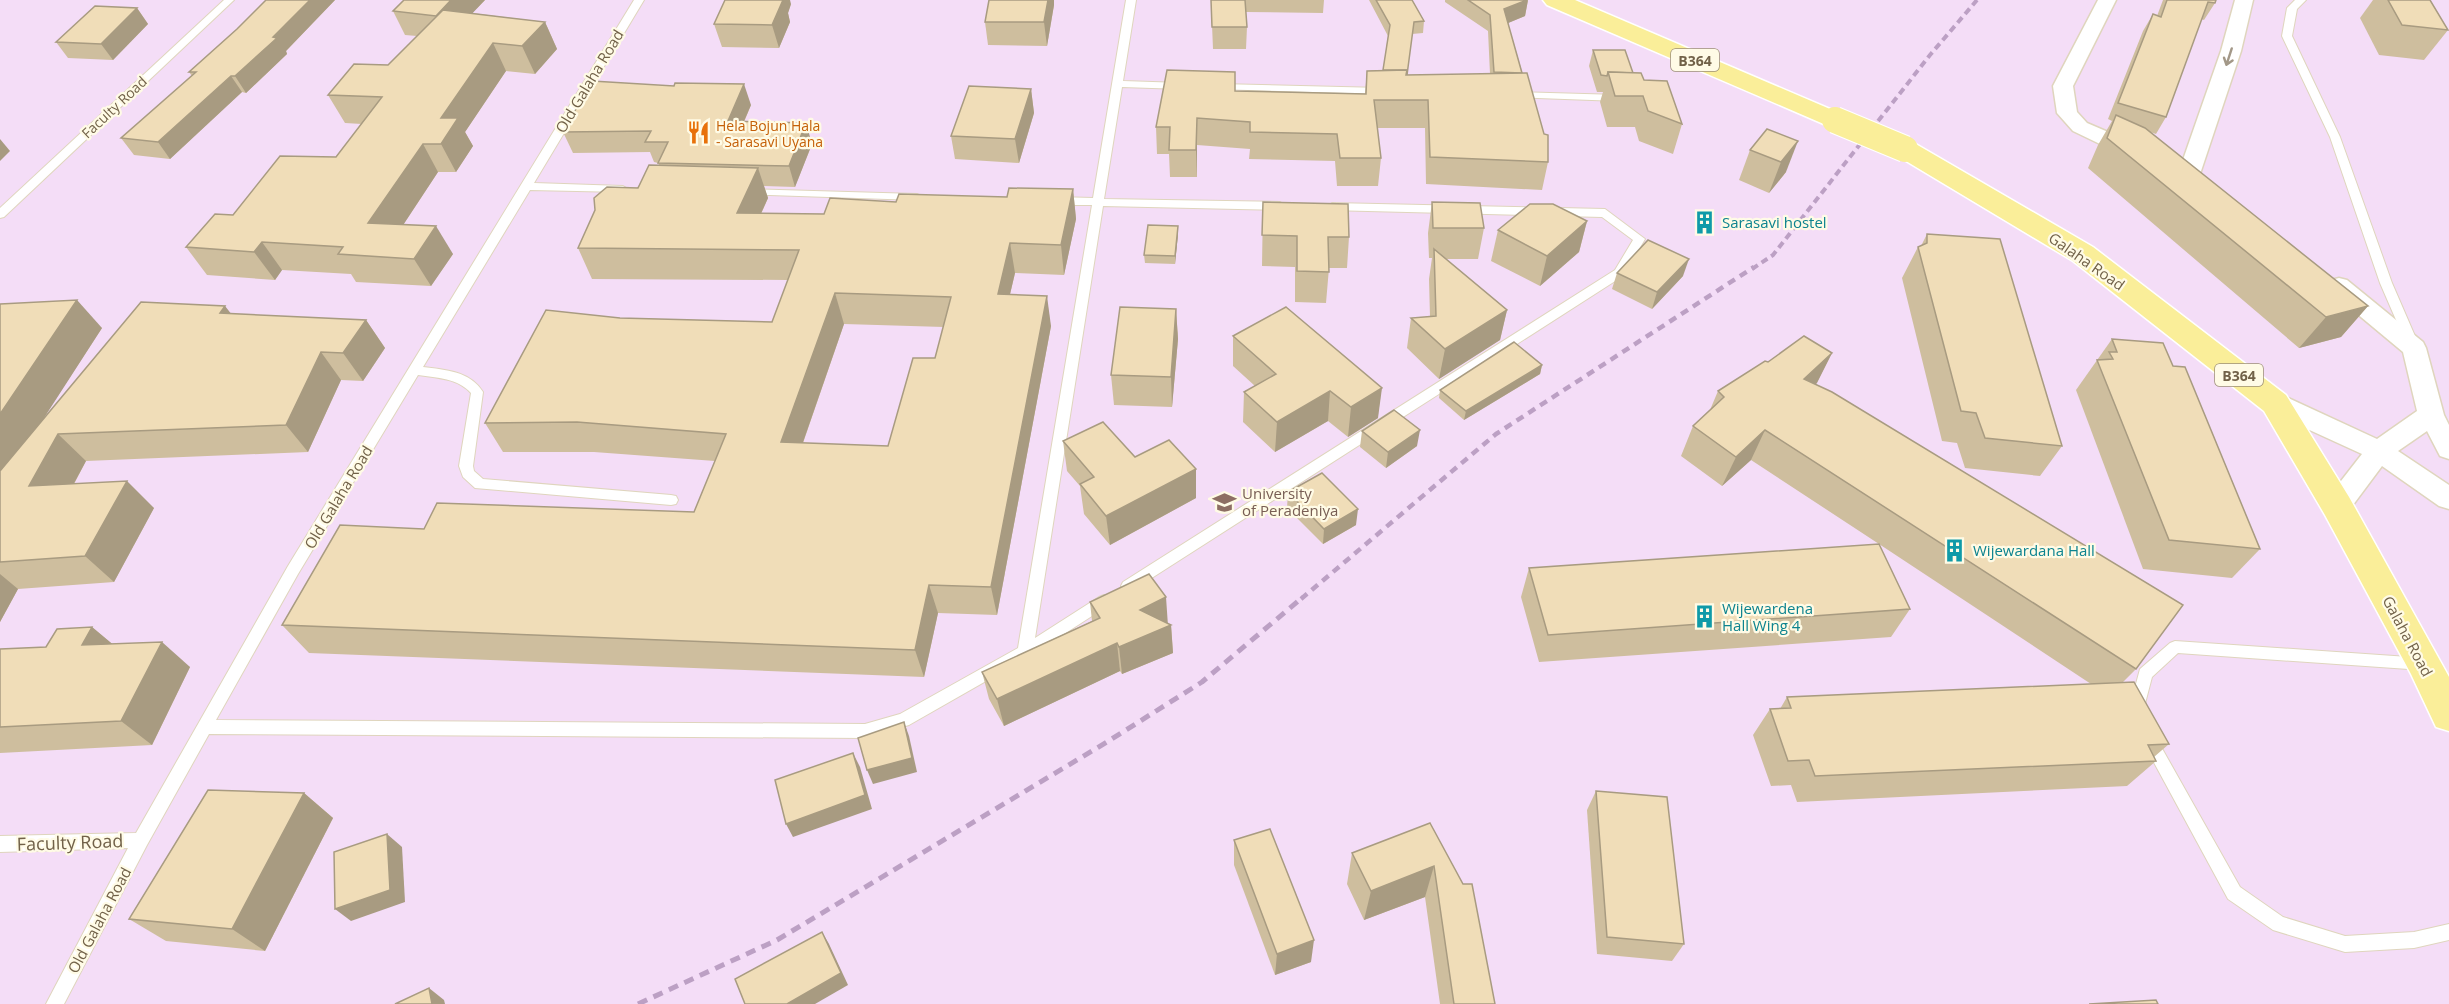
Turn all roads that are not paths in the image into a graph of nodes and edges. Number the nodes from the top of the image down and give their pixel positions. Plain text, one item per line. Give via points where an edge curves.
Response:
1 (229, 0) edge
2 (639, 0) edge
3 (1131, 0) edge
4 (1556, 0) edge
5 (2107, 0) edge
6 (2244, 0) edge
7 (2301, 0) edge
8 (1118, 84) junction
9 (1190, 86) edge
10 (1214, 87) edge
11 (1393, 92) edge
12 (1501, 94) edge
13 (1633, 98) edge
14 (526, 186) junction
15 (633, 189) edge
16 (741, 192) edge
17 (931, 197) edge
18 (1039, 200) edge
19 (1099, 202) junction
20 (1287, 206) edge
21 (1323, 207) edge
22 (0, 214) edge
23 (2326, 276) edge
24 (2414, 348) junction
25 (414, 370) junction
26 (2275, 403) junction
27 (2431, 415) junction
28 (2449, 448) edge
29 (2379, 451) junction
30 (2449, 499) edge
31 (671, 500) dead end
32 (2337, 506) junction
33 (1025, 652) junction
34 (2424, 664) junction
35 (2449, 715) edge
36 (203, 727) junction
37 (141, 840) junction
38 (0, 844) edge
39 (2449, 932) edge
40 (55, 1004) edge

1 - 22 lane, Faculty Road
2 - 14 lane, Old Galaha Road
3 - 8 lane
4 - 26 main road, Galaha Road / B364, bridge via 1905,149 2083,254
6 -> 5 street via 2197,183 2080,127 2067,113 2063,86
7 - 24 lane via 2292,8 2287,36 2335,136 2386,283
8 - 9 lane
8 - 19 lane
10 - 11 lane
12 - 13 lane
14 - 15 lane
14 - 25 lane, Old Galaha Road
16 - 17 lane
18 - 19 lane
19 - 20 lane
19 - 33 lane
21 - 33 lane via 1605,213 1639,239 1619,273
23 - 24 street
24 - 27 street
25 - 31 lane via 467,381 477,393 466,466 480,484
25 - 36 lane, Old Galaha Road
26 - 29 street
26 - 32 main road, Galaha Road / B364
27 - 28 street
27 - 29 street
29 - 30 street
29 - 32 street
32 - 34 main road, Galaha Road / B364
33 - 36 lane via 904,720 865,731
34 - 35 main road, Galaha Road / B364
34 - 39 lane via 2175,647 2145,674 2136,716 2234,893 2261,912 2279,924 2345,944 2414,940
36 - 37 lane, Old Galaha Road
37 - 38 lane, Faculty Road
37 - 40 lane, Old Galaha Road

